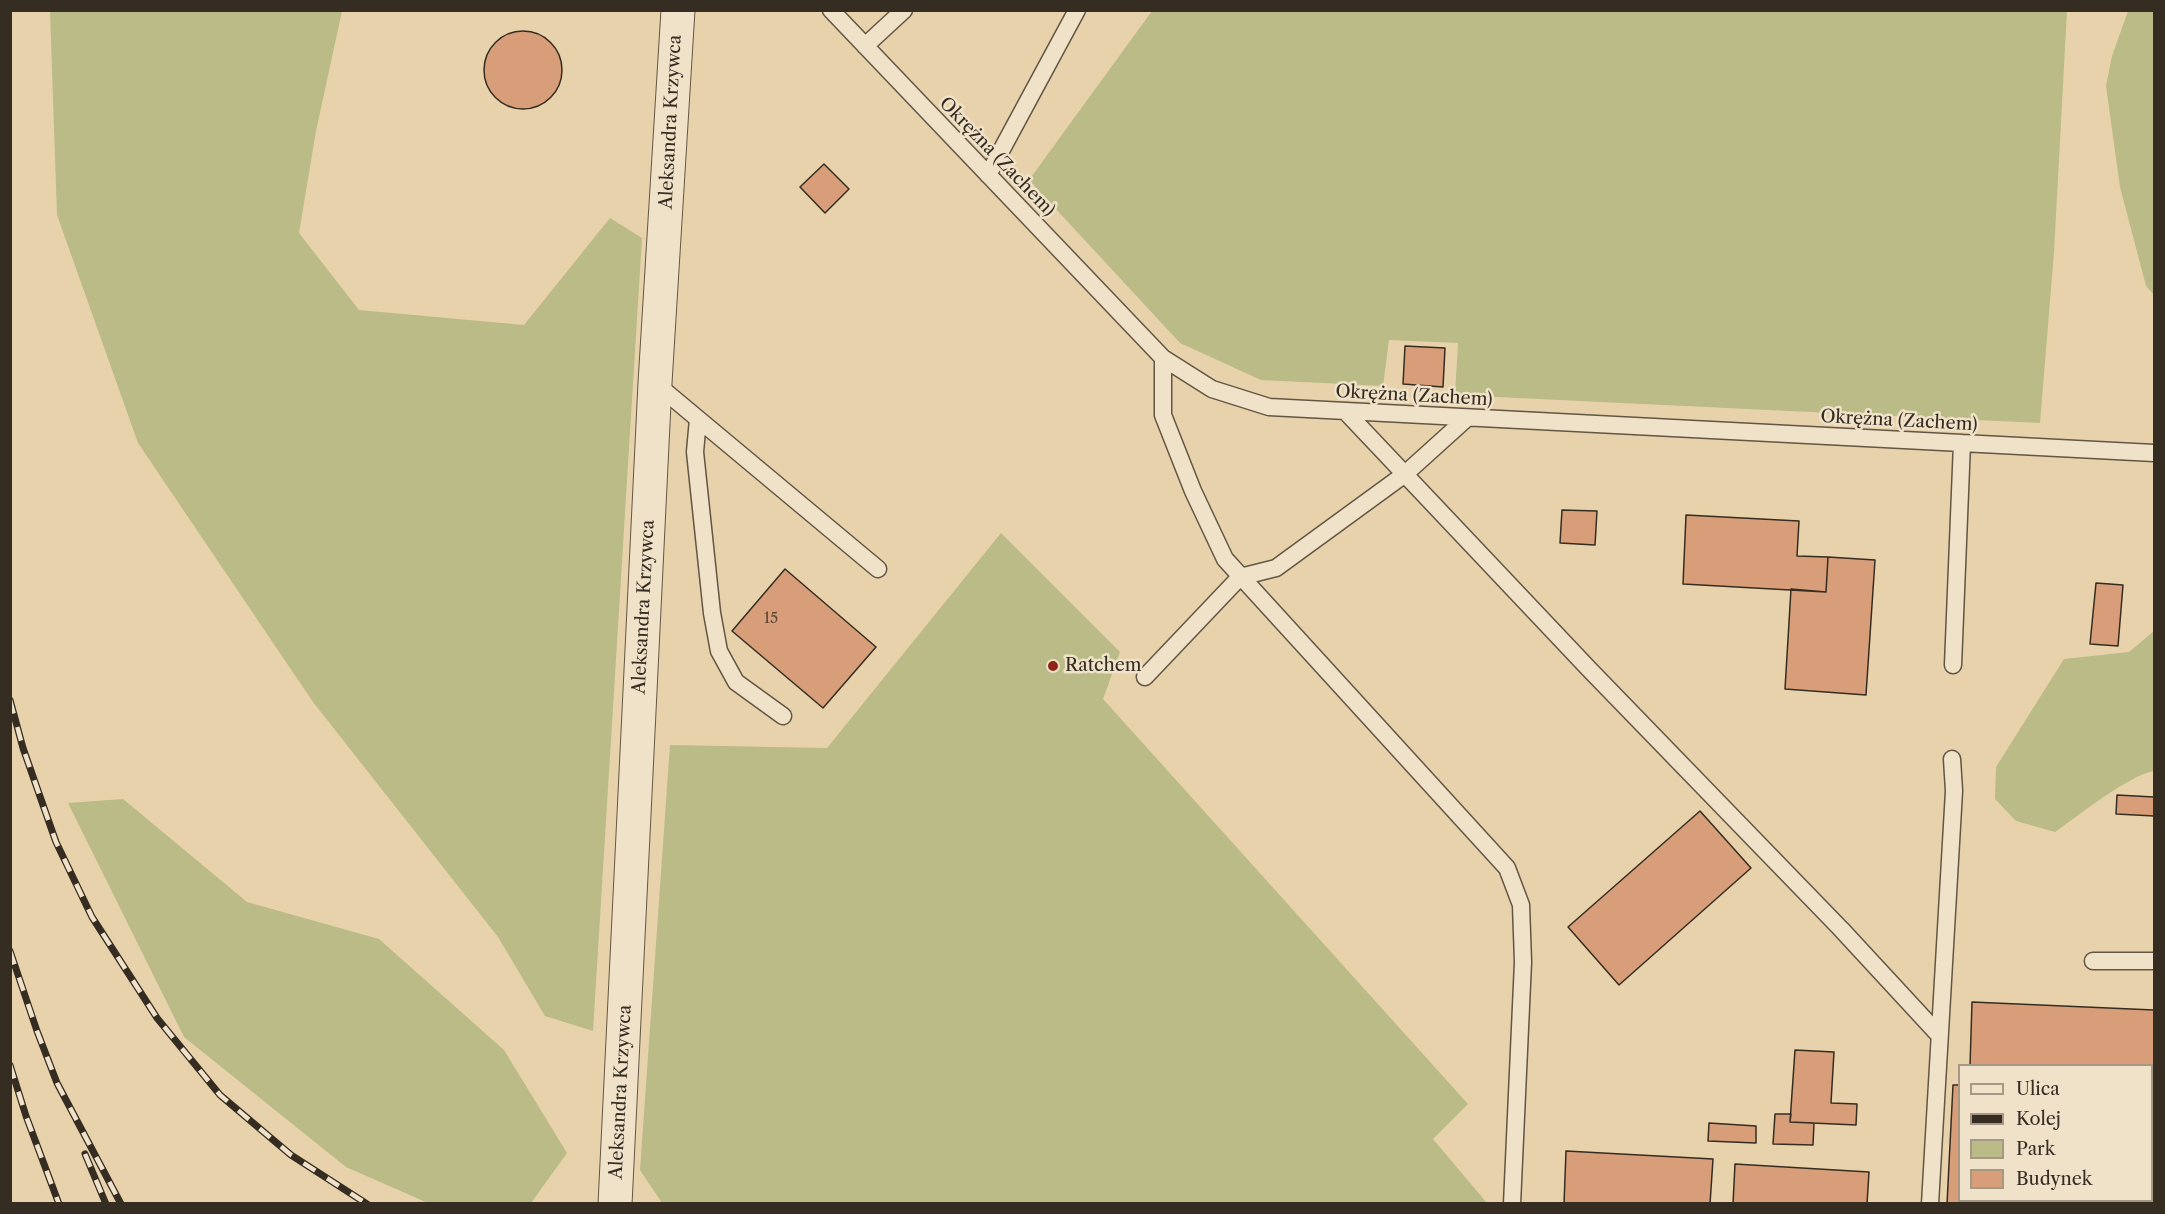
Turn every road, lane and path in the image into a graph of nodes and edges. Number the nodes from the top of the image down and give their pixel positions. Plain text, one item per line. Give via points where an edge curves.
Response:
1 (678, 10) edge
2 (831, 10) edge
3 (904, 10) edge
4 (1077, 10) edge
5 (865, 46) junction
6 (988, 175) junction
7 (1163, 358) junction
8 (655, 383) junction
9 (1346, 412) junction
10 (1467, 418) junction
11 (698, 419) junction
12 (1962, 443) junction
13 (2154, 453) edge
14 (1405, 474) junction
15 (878, 569) dead end
16 (1240, 577) junction
17 (1953, 665) dead end
18 (1145, 677) dead end
19 (783, 717) dead end
20 (1952, 759) dead end
21 (2093, 961) dead end
22 (2154, 961) edge
23 (1939, 1035) junction
24 (615, 1203) edge
25 (1512, 1203) edge
26 (1930, 1203) edge

1 - 8 street, Aleksandra Krzywca
2 - 5 lane, Okrężna (Zachem)
3 - 5 lane
4 - 6 lane
5 - 6 lane, Okrężna (Zachem)
6 - 7 lane, Okrężna (Zachem)
7 - 9 lane, Okrężna (Zachem) via 1212,389 1269,407
7 - 16 lane via 1163,415 1225,559
8 - 11 lane
8 - 24 street, Aleksandra Krzywca
9 - 10 lane, Okrężna (Zachem)
9 - 14 lane
10 - 12 lane, Okrężna (Zachem)
10 - 14 lane
11 - 15 lane
11 - 19 lane via 695,452 719,651 736,681
12 - 13 lane, Okrężna (Zachem)
12 - 17 lane
14 - 16 lane via 1276,568
14 - 23 lane
16 - 18 lane
16 - 25 lane via 1507,868 1521,905 1523,962
20 - 23 lane via 1954,790
21 - 22 lane
23 - 26 lane

